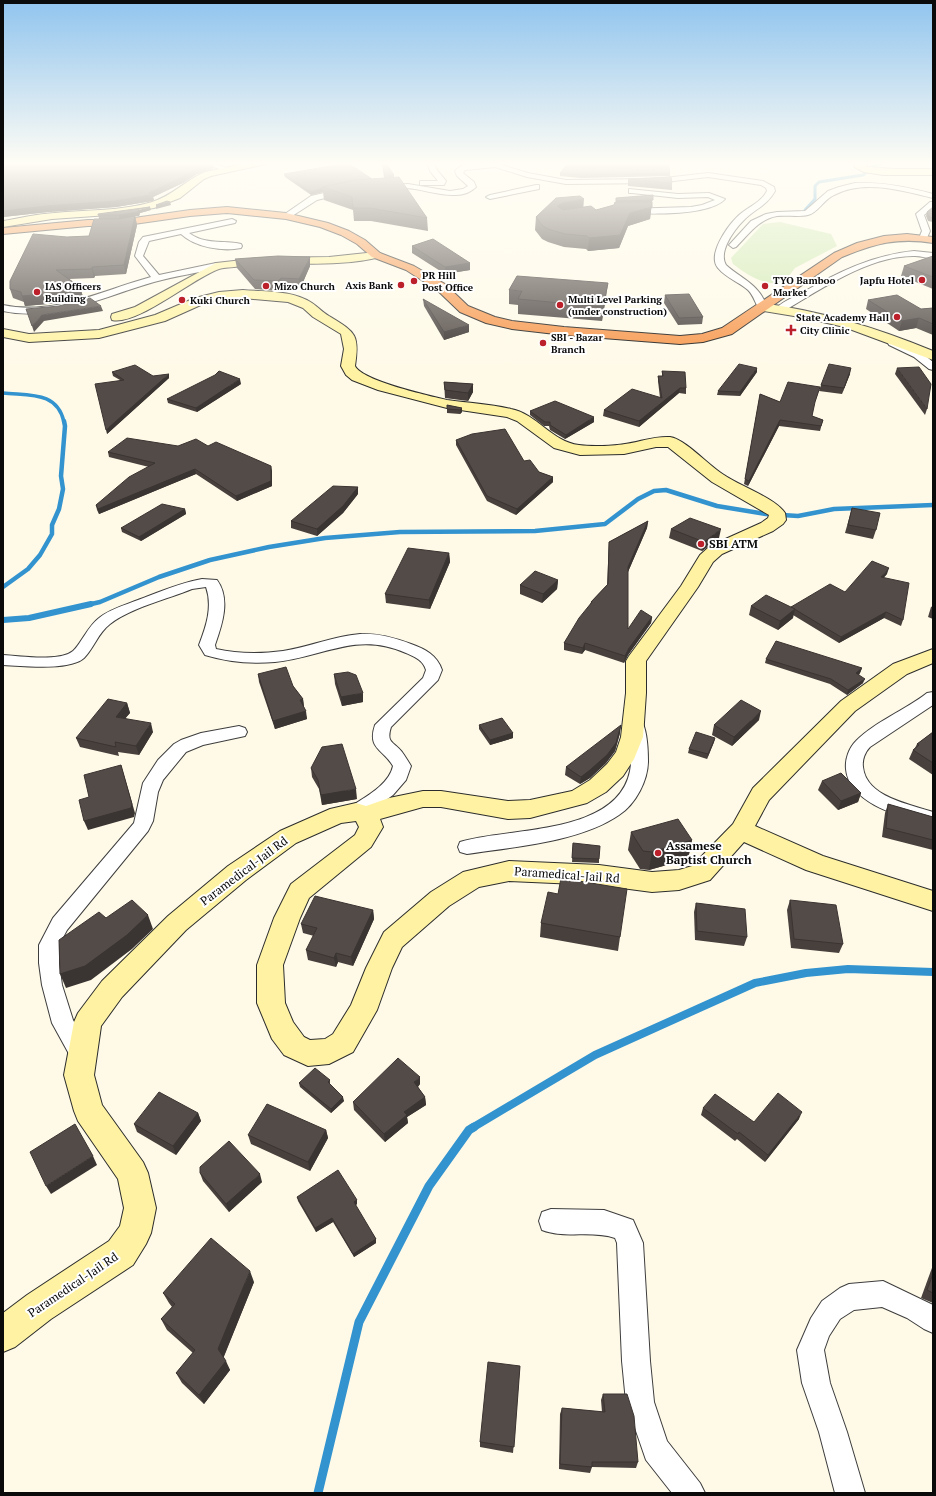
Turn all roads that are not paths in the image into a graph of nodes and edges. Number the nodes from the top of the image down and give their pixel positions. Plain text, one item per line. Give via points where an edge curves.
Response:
1 (174, 232) edge
2 (184, 232) edge
3 (342, 232) edge
4 (732, 232) edge
5 (745, 232) edge
6 (928, 239) edge
7 (238, 246) dead end
8 (376, 255) junction
9 (718, 256) junction
10 (933, 256) edge
11 (216, 266) junction
12 (157, 278) junction
13 (762, 306) junction
14 (3, 308) edge
15 (781, 309) junction
16 (3, 328) edge
17 (869, 332) junction
18 (3, 333) edge
19 (933, 356) edge
20 (933, 367) edge
21 (933, 656) edge
22 (3, 660) edge
23 (933, 697) edge
24 (634, 720) junction
25 (239, 732) dead end
26 (361, 814) junction
27 (933, 818) edge
28 (741, 830) junction
29 (467, 847) dead end
30 (933, 901) edge
31 (82, 1056) junction
32 (551, 1221) dead end
33 (933, 1320) edge
34 (3, 1335) edge
35 (690, 1493) edge
36 (850, 1493) edge

1 - 12 street via 151,237 142,242 139,256
2 - 7 street via 202,243
3 - 8 highway via 361,242
4 - 9 street
5 - 9 street via 726,252
6 - 13 highway via 884,238 838,255
8 - 11 street
8 - 13 highway via 410,268 441,286 464,309 512,325 680,340 703,338 727,331
9 - 13 street via 721,266 756,291
10 - 15 street via 908,254 850,270
11 - 12 street
11 - 16 street via 139,310 114,318 59,330
12 - 14 street via 57,307 32,311 12,311
13 - 15 street
15 - 17 street via 831,320
17 - 19 street
17 - 20 street via 906,349
18 - 24 street via 29,338 99,334 160,318 199,301 219,296 243,294 290,298 307,305 346,332 351,349 348,366 351,372 367,382 446,404 510,413 522,418 559,446 603,451 656,442 677,444 718,479 777,513 777,520 716,550 706,559 636,661
21 - 28 street, Paramedical-Jail Rd via 900,669 848,706 761,794
22 - 26 street via 42,663 65,660 78,655 93,632 114,615 202,583 212,583 216,592 217,610 206,645 210,652 222,656 283,656 355,638 375,638 402,645 432,661 434,670 430,680 383,725 380,736 383,745 395,755 402,766 400,776
23 - 27 street via 863,744 855,756 853,768 857,780 866,792 879,800
24 - 26 street via 626,754 615,770 598,786 579,797 538,807 508,810 441,799 423,799
24 - 29 street via 640,750 638,776 629,795 614,810 595,820 558,832
25 - 31 street via 200,740 180,748 165,764 151,787 142,826 60,924 49,945 52,985 63,1023
26 - 28 street, Paramedical-Jail Rd via 371,827 363,841 300,891 270,965 271,1003 282,1030 294,1046 308,1053 329,1051 343,1043 363,1010 393,940 440,899 472,879 509,871 599,875 652,882 679,880 701,872
26 - 31 street, Paramedical-Jail Rd via 338,815 288,837 238,873 177,923 112,989 88,1022
28 - 30 street via 815,863
31 - 34 street, Paramedical-Jail Rd via 79,1075 89,1111 132,1173 140,1208 135,1233 121,1253 39,1307
32 - 35 street via 604,1222 624,1229 630,1244 640,1402 656,1450
33 - 36 street via 884,1294 849,1297 832,1310 820,1327 810,1350 816,1383

